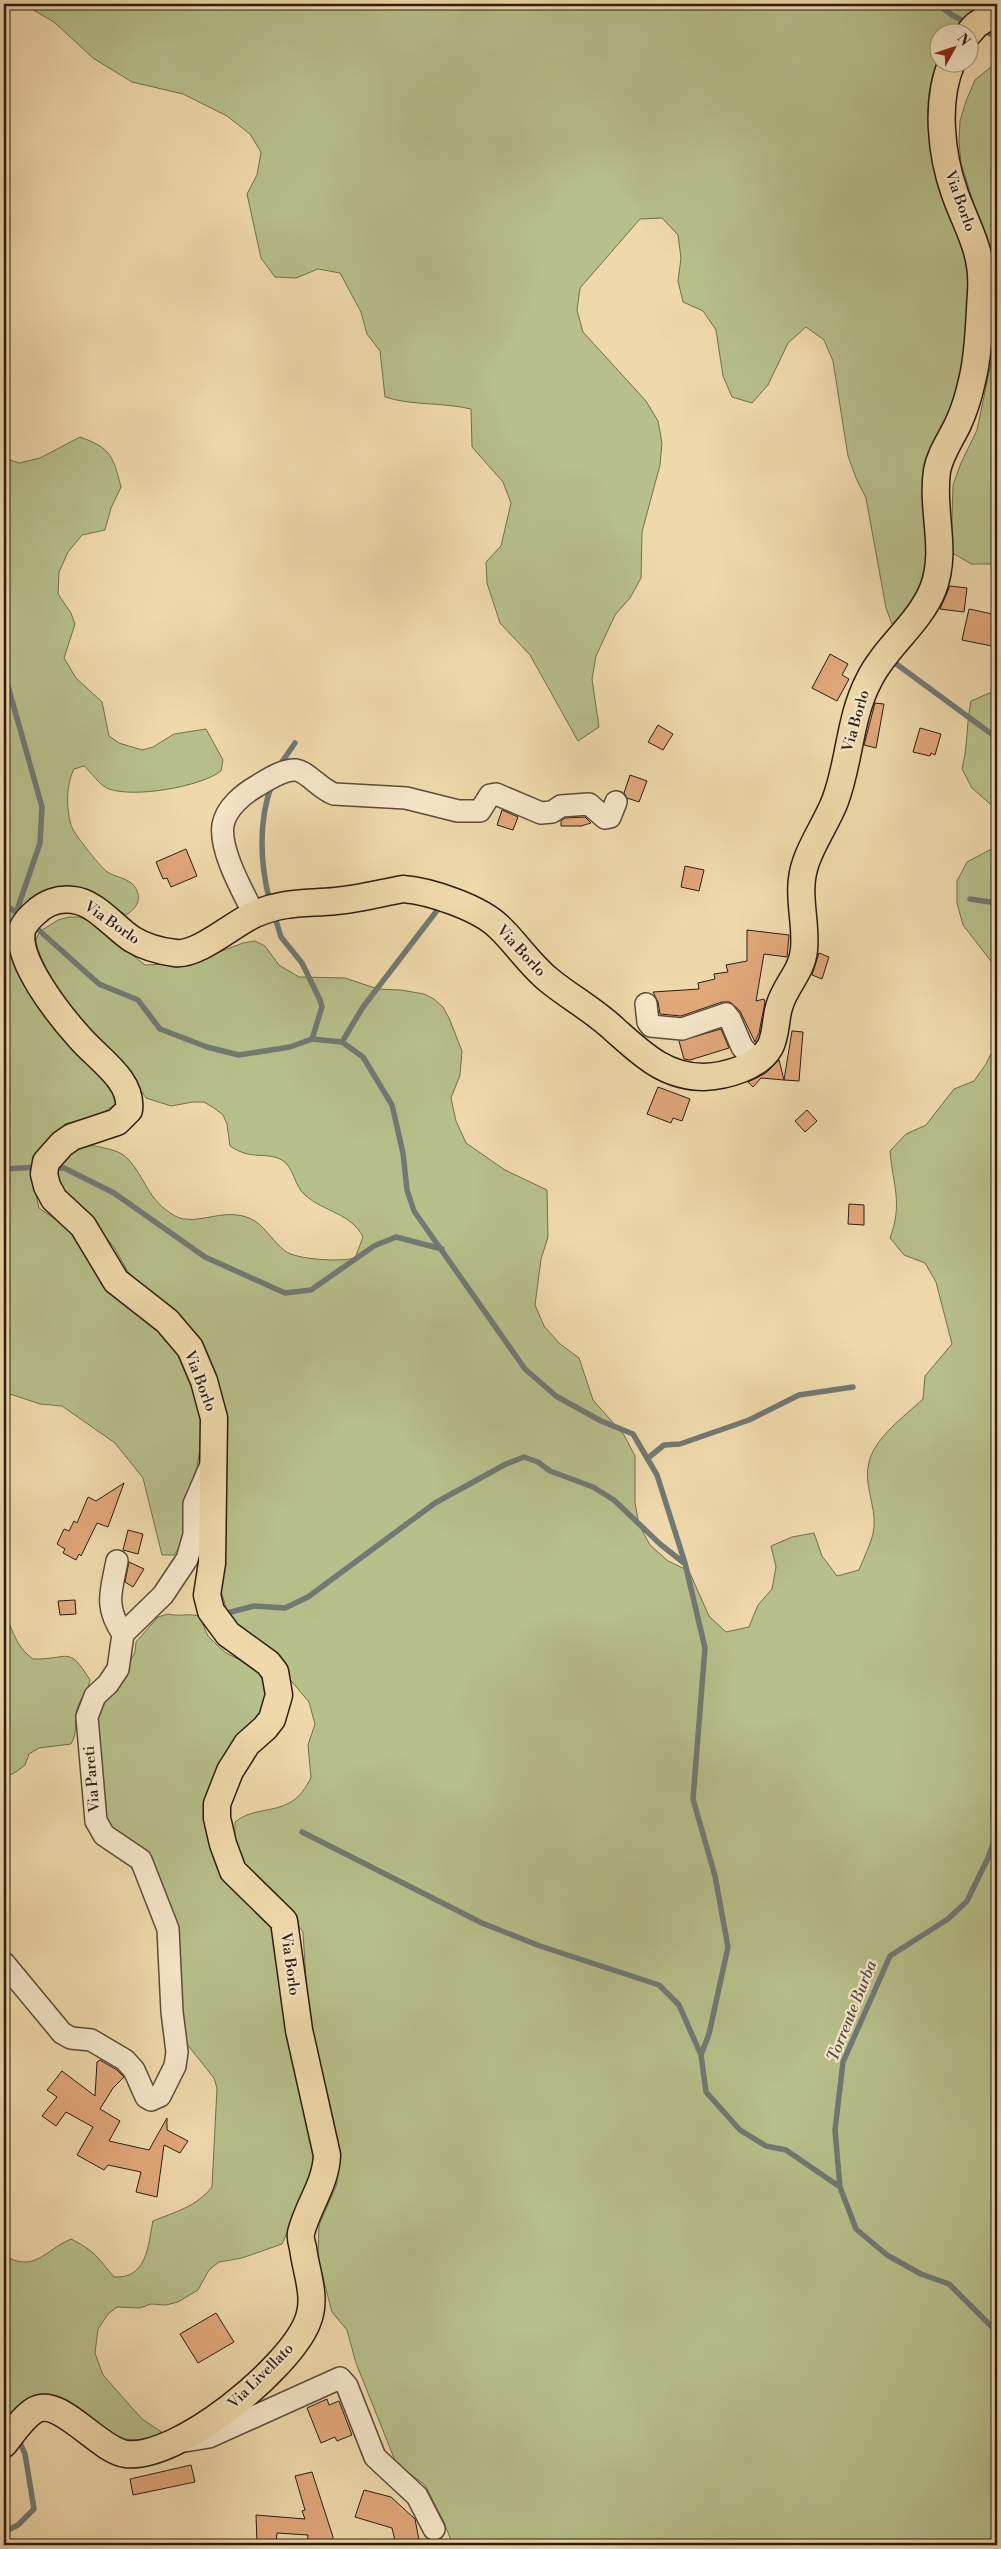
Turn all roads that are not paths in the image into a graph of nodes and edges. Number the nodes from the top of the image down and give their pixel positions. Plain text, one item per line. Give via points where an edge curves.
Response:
1 (997, 11) edge
2 (978, 24) edge
3 (948, 72) edge
4 (616, 802) dead end
5 (254, 914) junction
6 (646, 1004) dead end
7 (755, 1062) junction
8 (213, 1461) junction
9 (118, 1561) dead end
10 (122, 1634) junction
11 (4, 1963) edge
12 (308, 2322) joint
13 (172, 2443) junction
14 (4, 2444) edge
15 (434, 2529) dead end

1 - 2 main road
3 - 7 main road, Via Borlo via 943,107 945,151 956,194 977,244 982,267 973,380 937,471 938,569 932,591 877,665 856,708 835,800 806,859 801,877 805,949 802,960 778,1007 774,1038
4 - 5 street via 612,814 605,818 589,804 561,806 552,812 541,813 496,794 490,795 480,810 458,811 406,798 334,794 300,772 289,770 242,797 230,809 223,823 231,864
5 - 7 main road, Via Borlo via 287,903 337,901 403,889 443,898 497,924 537,970 612,1027 651,1062 701,1077 728,1073
5 - 8 main road, Via Borlo via 201,946 177,954 149,948 80,901 60,900 44,906 28,919 22,941 30,969 48,997 79,1038 123,1083 130,1101 129,1110 116,1122 72,1137 53,1152 46,1162 47,1186 54,1199 82,1226 116,1281 166,1321 190,1348 204,1381 214,1418
6 - 7 street via 651,1026 682,1029 726,1014 742,1047
8 - 10 street via 194,1504 194,1535 187,1559 163,1595
8 - 12 main road, Via Borlo via 212,1563 207,1595 211,1611 228,1634 268,1663 278,1682 279,1695 272,1718 238,1756 221,1789 217,1811 223,1844 233,1871 280,1915 285,1926 299,2030 327,2155 326,2172 301,2234 312,2294
9 - 10 street via 109,1606
10 - 11 street, Via Pareti via 118,1669 95,1696 87,1717 96,1821 104,1835 141,1860 168,1928 177,2052 175,2066 160,2096 151,2100 146,2098 134,2070 124,2060 91,2040 71,2038 62,2033
12 - 13 main road, Via Livellato via 284,2356 244,2396 206,2424
13 - 14 main road, Via Livellato via 146,2453 114,2451 61,2412 48,2408 34,2411
13 - 15 street via 210,2437 340,2378 347,2386 375,2457 417,2496

